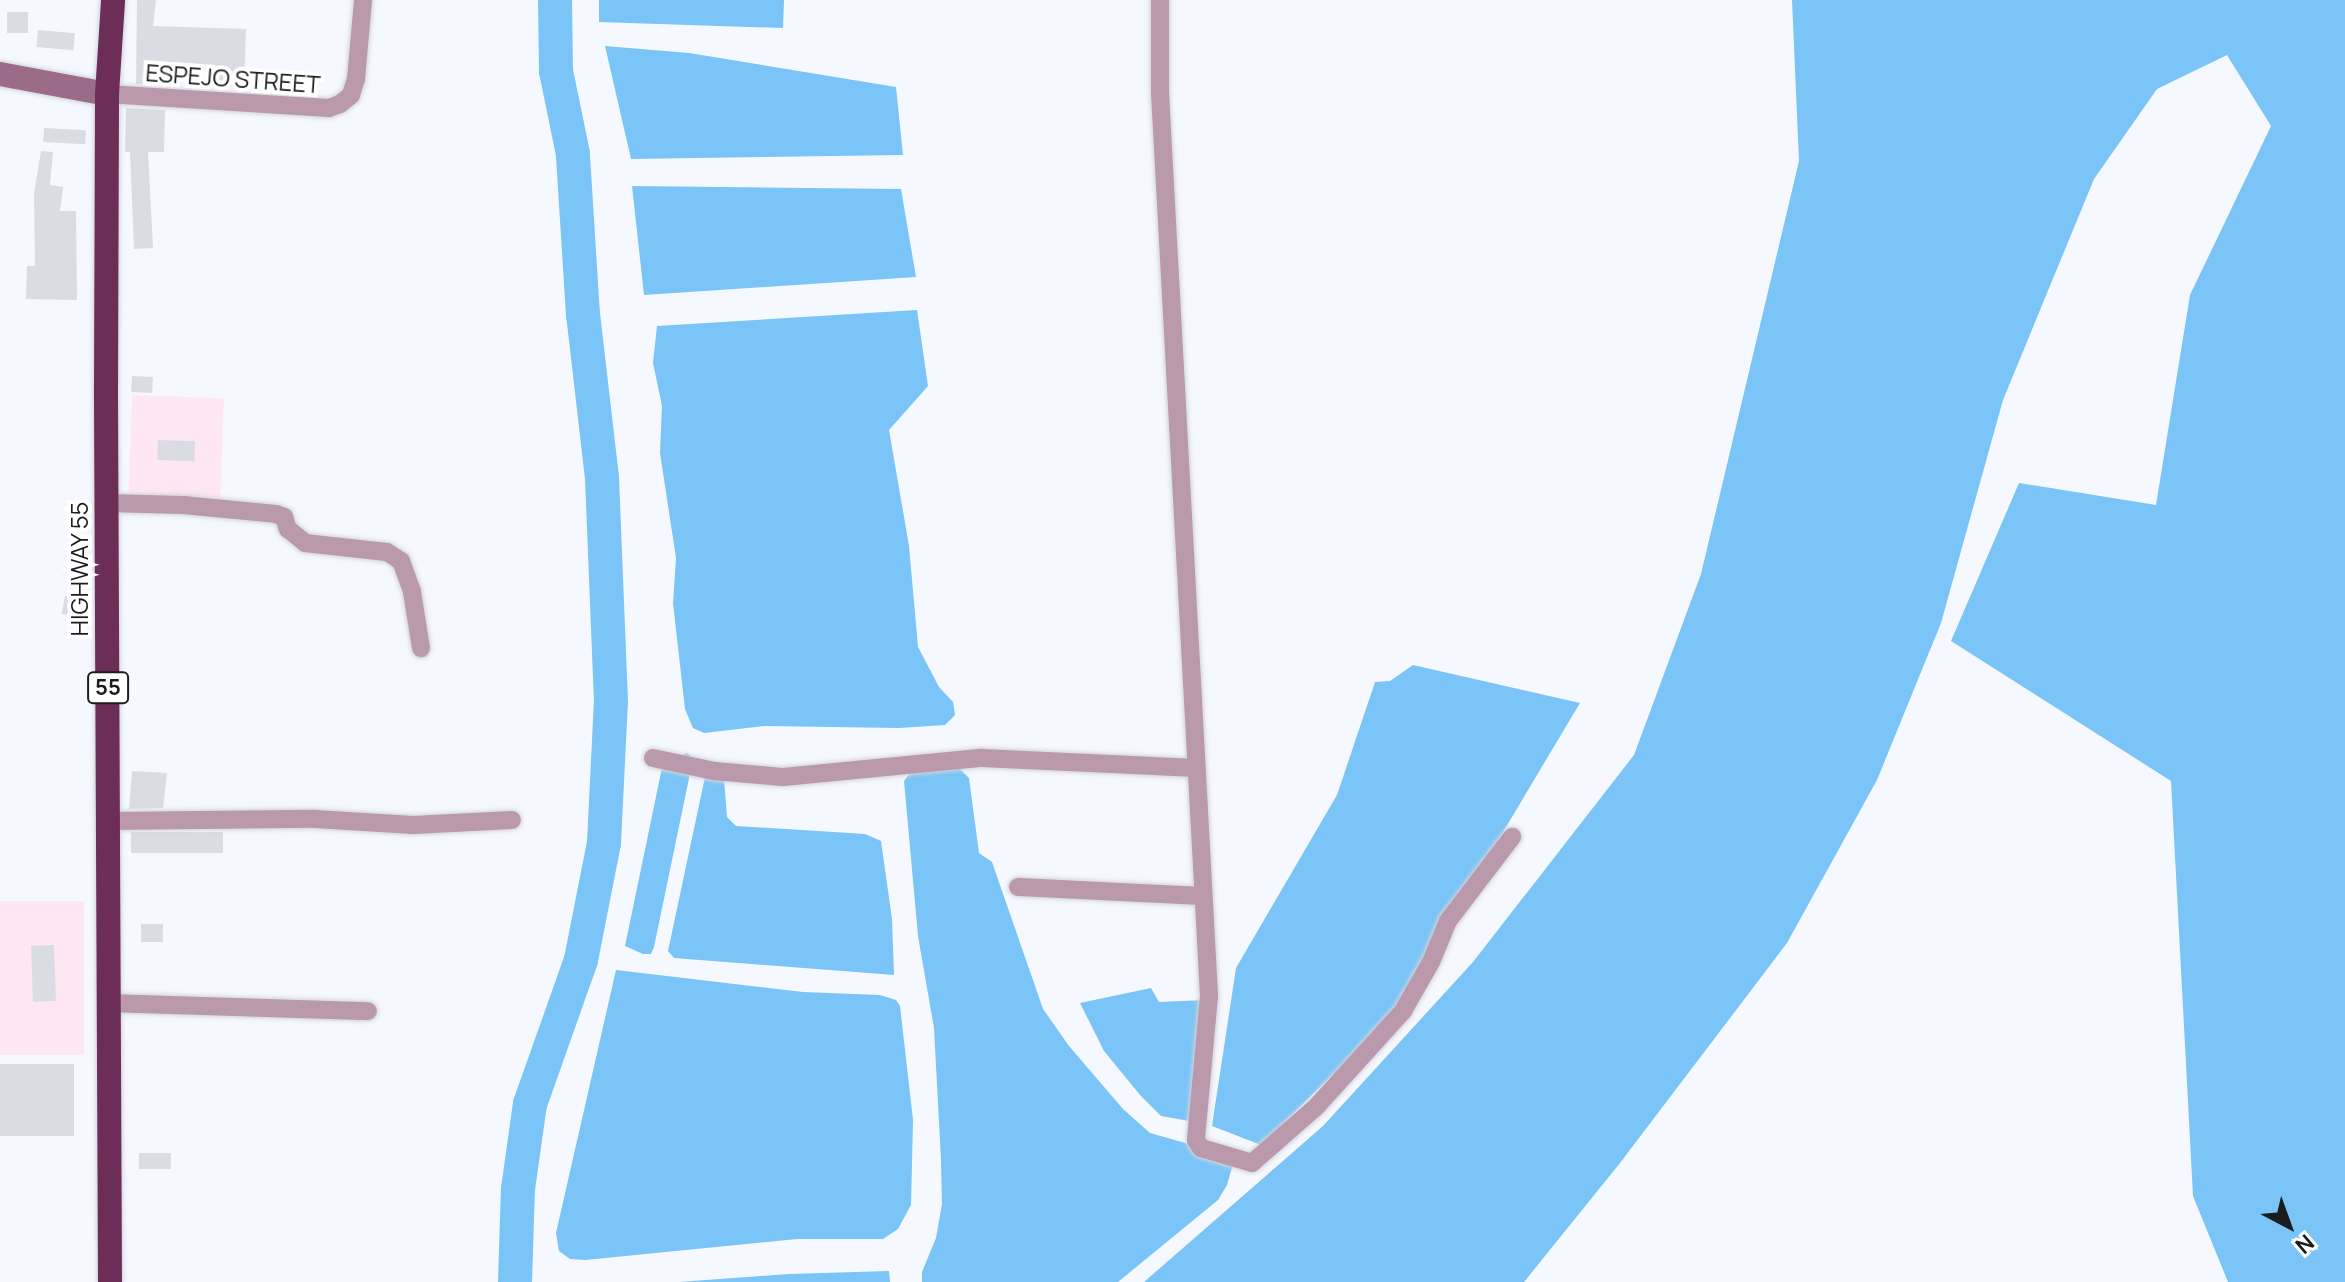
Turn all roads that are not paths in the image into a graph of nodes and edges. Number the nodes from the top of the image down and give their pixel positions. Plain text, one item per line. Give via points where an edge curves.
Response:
1 (113, 0) edge
2 (363, 0) edge
3 (1160, 0) edge
4 (0, 74) edge
5 (107, 94) junction
6 (107, 503) junction
7 (421, 648) dead end
8 (653, 758) dead end
9 (1196, 768) junction
10 (512, 820) dead end
11 (108, 821) junction
12 (1512, 837) dead end
13 (1018, 887) dead end
14 (1203, 896) junction
15 (109, 1003) junction
16 (368, 1011) dead end
17 (110, 1282) edge

1 - 5 highway, HIGHWAY 55 / 55
2 - 5 street, ESPEJO STREET via 356,79 351,95 340,104 329,108
3 - 9 street via 1160,93
4 - 5 main road
5 - 6 highway, HIGHWAY 55 / 55
6 - 7 street via 276,514 305,543 387,552 401,561 412,592
6 - 11 highway, HIGHWAY 55 / 55
8 - 9 street via 757,776 982,758
9 - 14 street
10 - 11 street via 413,825 315,819
11 - 15 highway, HIGHWAY 55 / 55
12 - 14 street via 1448,921 1431,962 1383,1037 1288,1134 1252,1163 1202,1150 1196,1140 1209,996
13 - 14 street
15 - 16 street
15 - 17 highway, HIGHWAY 55 / 55

